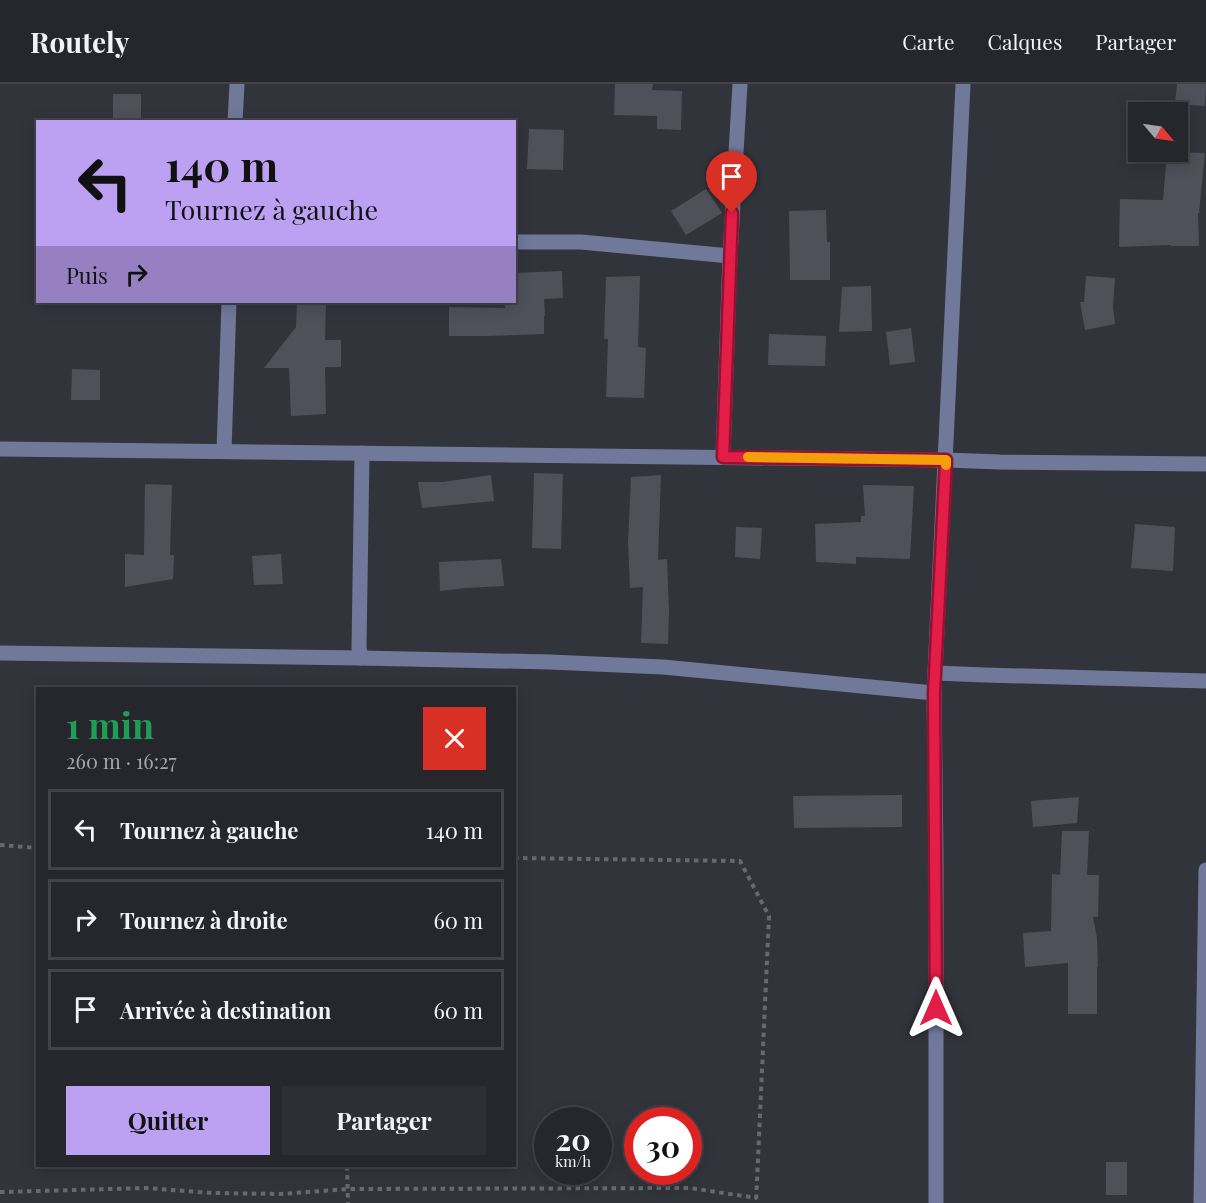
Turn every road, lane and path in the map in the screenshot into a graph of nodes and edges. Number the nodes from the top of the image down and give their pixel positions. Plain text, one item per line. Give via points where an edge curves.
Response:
1 (237, 84) edge
2 (740, 84) edge
3 (963, 84) edge
4 (235, 120) edge
5 (516, 242) edge
6 (730, 256) junction
7 (229, 303) edge
8 (0, 449) edge
9 (224, 451) junction
10 (362, 453) junction
11 (723, 457) junction
12 (946, 460) junction
13 (1206, 464) edge
14 (0, 652) edge
15 (361, 658) junction
16 (936, 673) junction
17 (1206, 681) edge
18 (934, 693) junction
19 (0, 845) edge
20 (36, 848) edge
21 (516, 858) edge
22 (1206, 870) edge
23 (347, 1167) edge
24 (348, 1189) junction
25 (0, 1192) edge
26 (757, 1200) edge
27 (348, 1203) edge
28 (936, 1203) edge
29 (1202, 1203) edge

1 - 4 street
2 - 6 street
3 - 12 street
5 - 6 street via 581,242
6 - 11 street
7 - 9 street
8 - 9 street
9 - 10 street
10 - 11 street
10 - 15 street
11 - 12 street
12 - 13 street
12 - 16 street
14 - 15 street
15 - 18 street via 663,667
16 - 17 street
16 - 18 street
18 - 28 street
19 - 20 path
21 - 26 path via 740,861 769,916
22 - 29 street
23 - 24 path
24 - 25 path via 281,1194 146,1188
24 - 26 path via 690,1188
24 - 27 path

